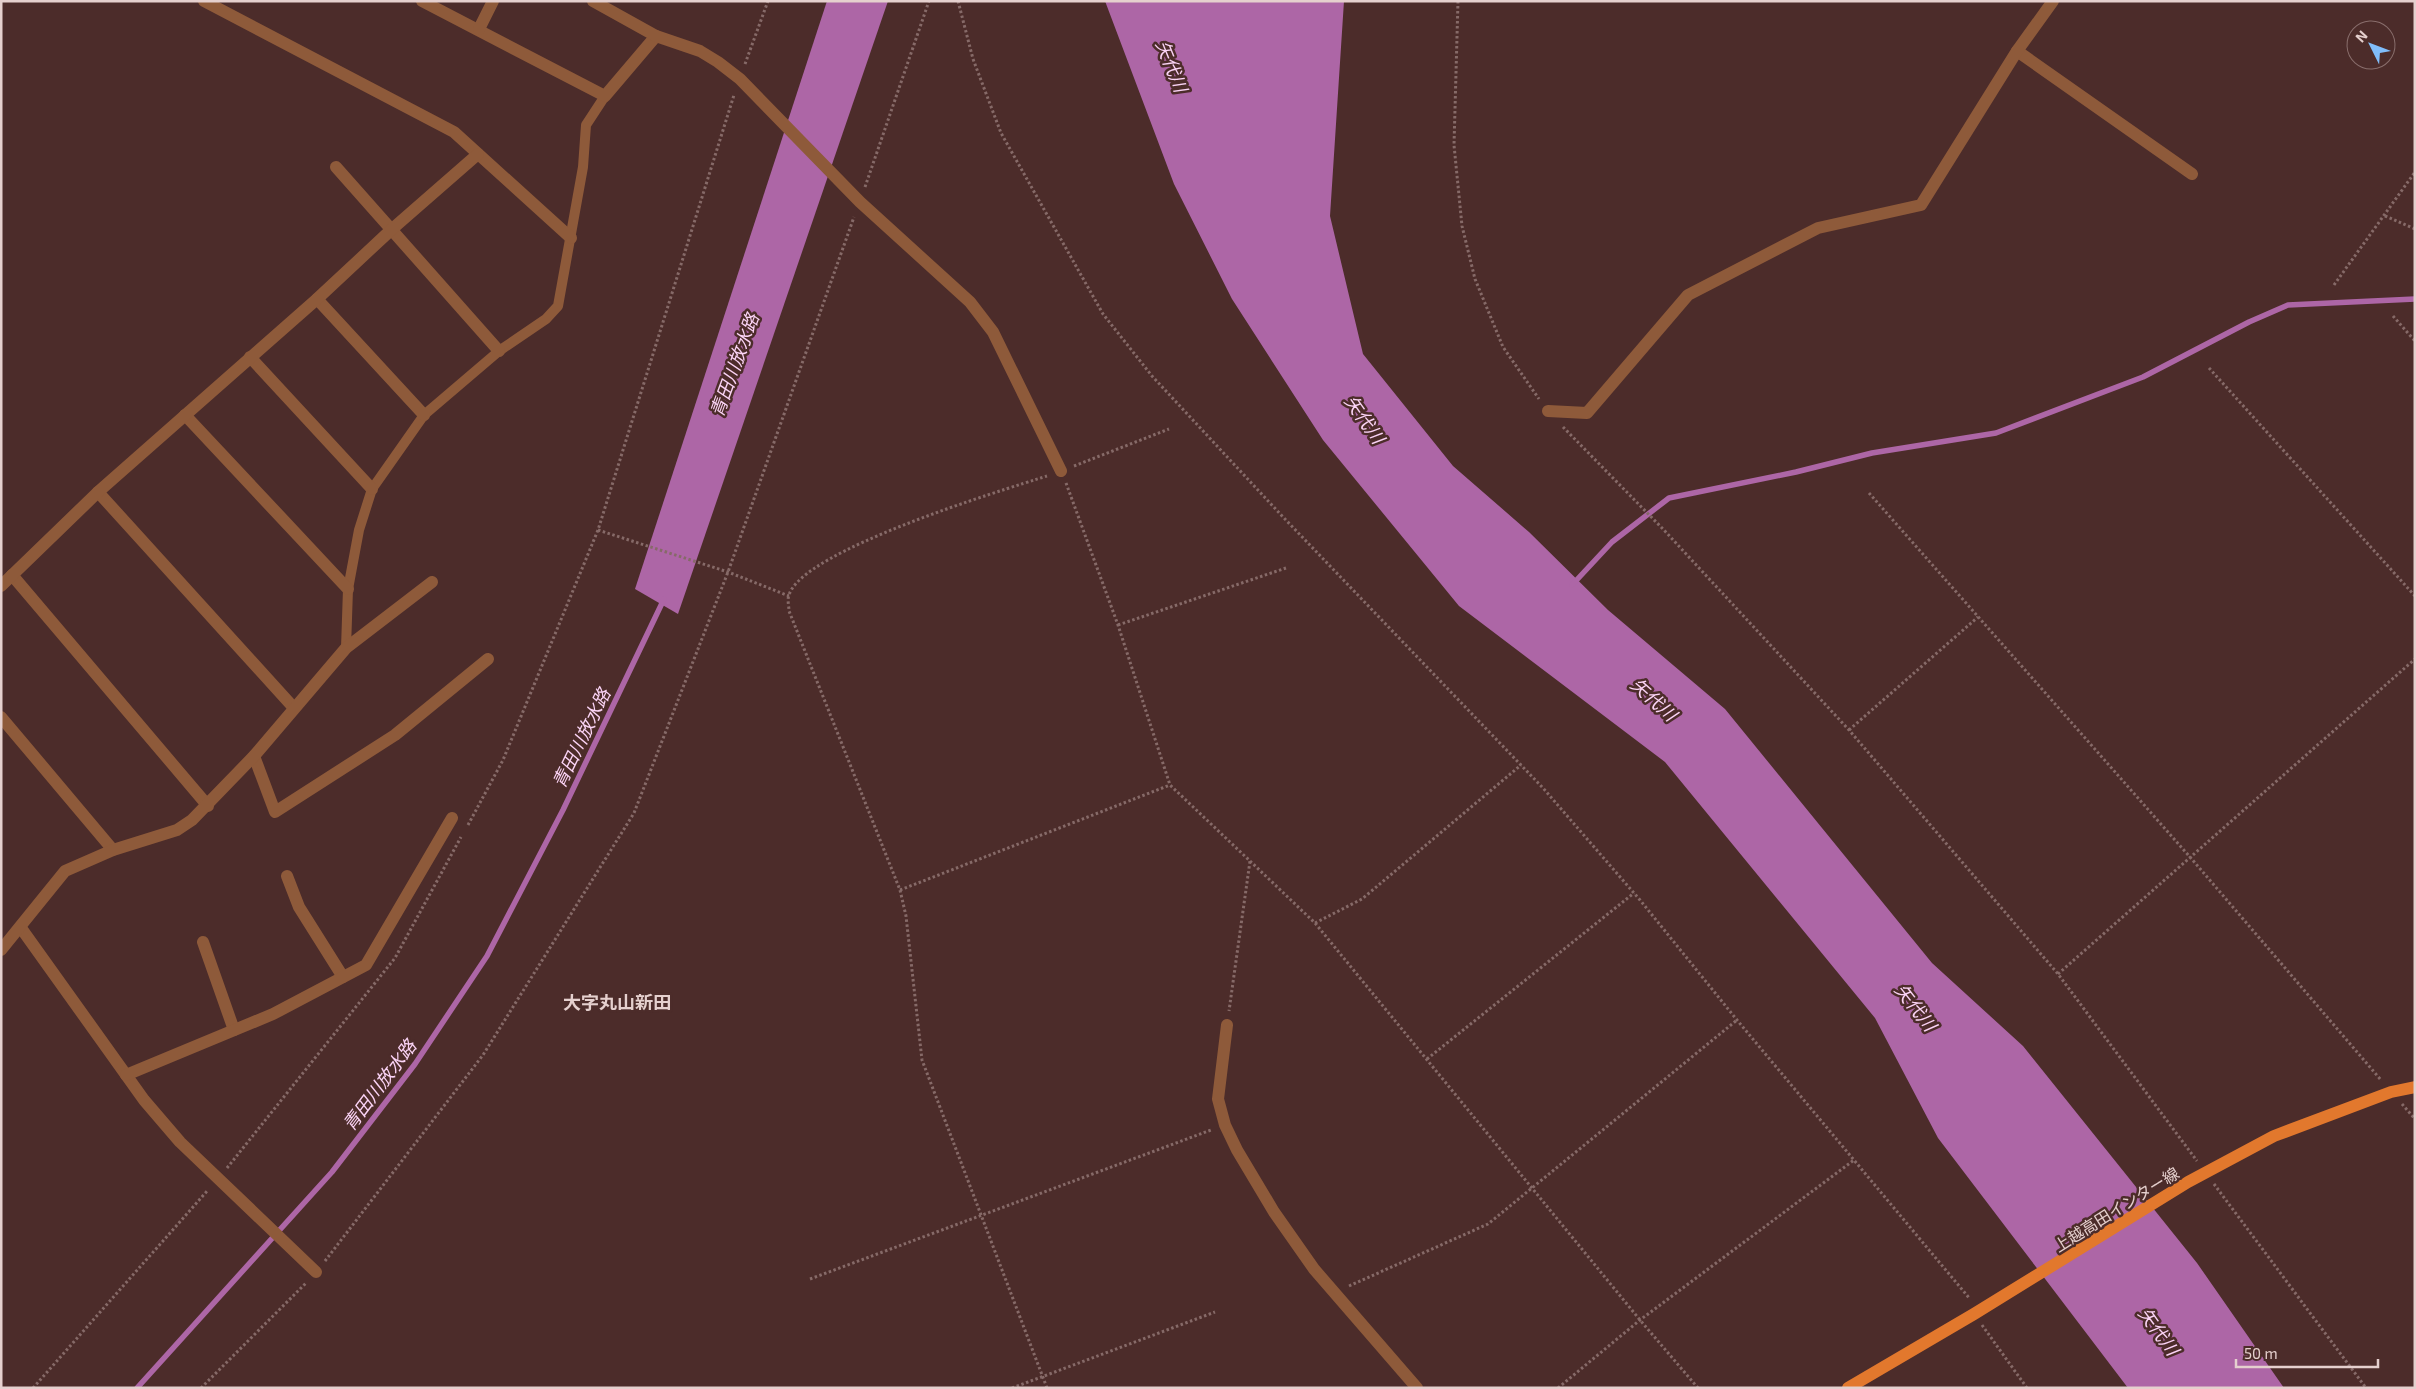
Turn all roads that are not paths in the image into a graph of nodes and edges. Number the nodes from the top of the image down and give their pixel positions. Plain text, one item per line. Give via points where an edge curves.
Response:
1 (204, 1) edge
2 (422, 1) edge
3 (493, 1) edge
4 (594, 1) edge
5 (2053, 1) edge
6 (478, 29) junction
7 (656, 36) junction
8 (2017, 50) junction
9 (604, 96) junction
10 (478, 154) junction
11 (336, 167) dead end
12 (2192, 174) dead end
13 (391, 230) junction
14 (570, 238) junction
15 (317, 300) junction
16 (499, 352) junction
17 (250, 357) junction
18 (1548, 411) road end
19 (185, 415) junction
20 (424, 415) junction
21 (1061, 471) road end
22 (372, 489) junction
23 (98, 492) junction
24 (12, 575) junction
25 (432, 582) dead end
26 (1, 586) edge
27 (348, 589) junction
28 (346, 648) junction
29 (488, 659) dead end
30 (294, 708) junction
31 (1, 717) edge
32 (254, 756) junction
33 (208, 806) junction
34 (452, 818) dead end
35 (112, 850) junction
36 (287, 876) dead end
37 (20, 928) junction
38 (203, 942) dead end
39 (1, 950) edge
40 (343, 977) junction
41 (1227, 1025) road end
42 (234, 1030) junction
43 (126, 1075) junction
44 (2415, 1087) edge
45 (316, 1272) road end
46 (1417, 1388) edge
47 (1848, 1388) edge

1 - 10 street via 454,132
2 - 6 street
3 - 6 street
4 - 7 street
5 - 8 street
6 - 9 street
7 - 9 street
7 - 21 street via 700,51 740,79 860,202 970,302 993,332
8 - 12 street
8 - 18 street via 1921,205 1818,228 1688,295 1587,413
9 - 14 lane via 586,125 583,167
10 - 13 street
10 - 14 street
11 - 13 street
13 - 15 street
13 - 16 street
14 - 16 lane via 558,306 546,319
15 - 17 street
15 - 20 street
16 - 20 lane
17 - 19 street
17 - 22 street
19 - 23 street
19 - 27 street
20 - 22 lane
22 - 27 lane via 359,530
23 - 24 street
23 - 30 street
24 - 26 street
24 - 33 street
25 - 28 street
27 - 28 lane
28 - 30 street
29 - 32 street via 395,735 274,812
30 - 32 street
31 - 35 street
32 - 33 street
33 - 35 street via 177,830
34 - 40 street via 366,965
35 - 37 street via 65,871
36 - 40 street via 299,907
37 - 39 street
37 - 43 street
38 - 42 street
40 - 42 street via 273,1014
41 - 46 street via 1218,1099 1225,1125 1237,1150 1300,1251
42 - 43 street
43 - 45 street via 180,1142
44 - 47 main road, 上越高田インター線 via 2391,1092 2274,1136 2206,1172

